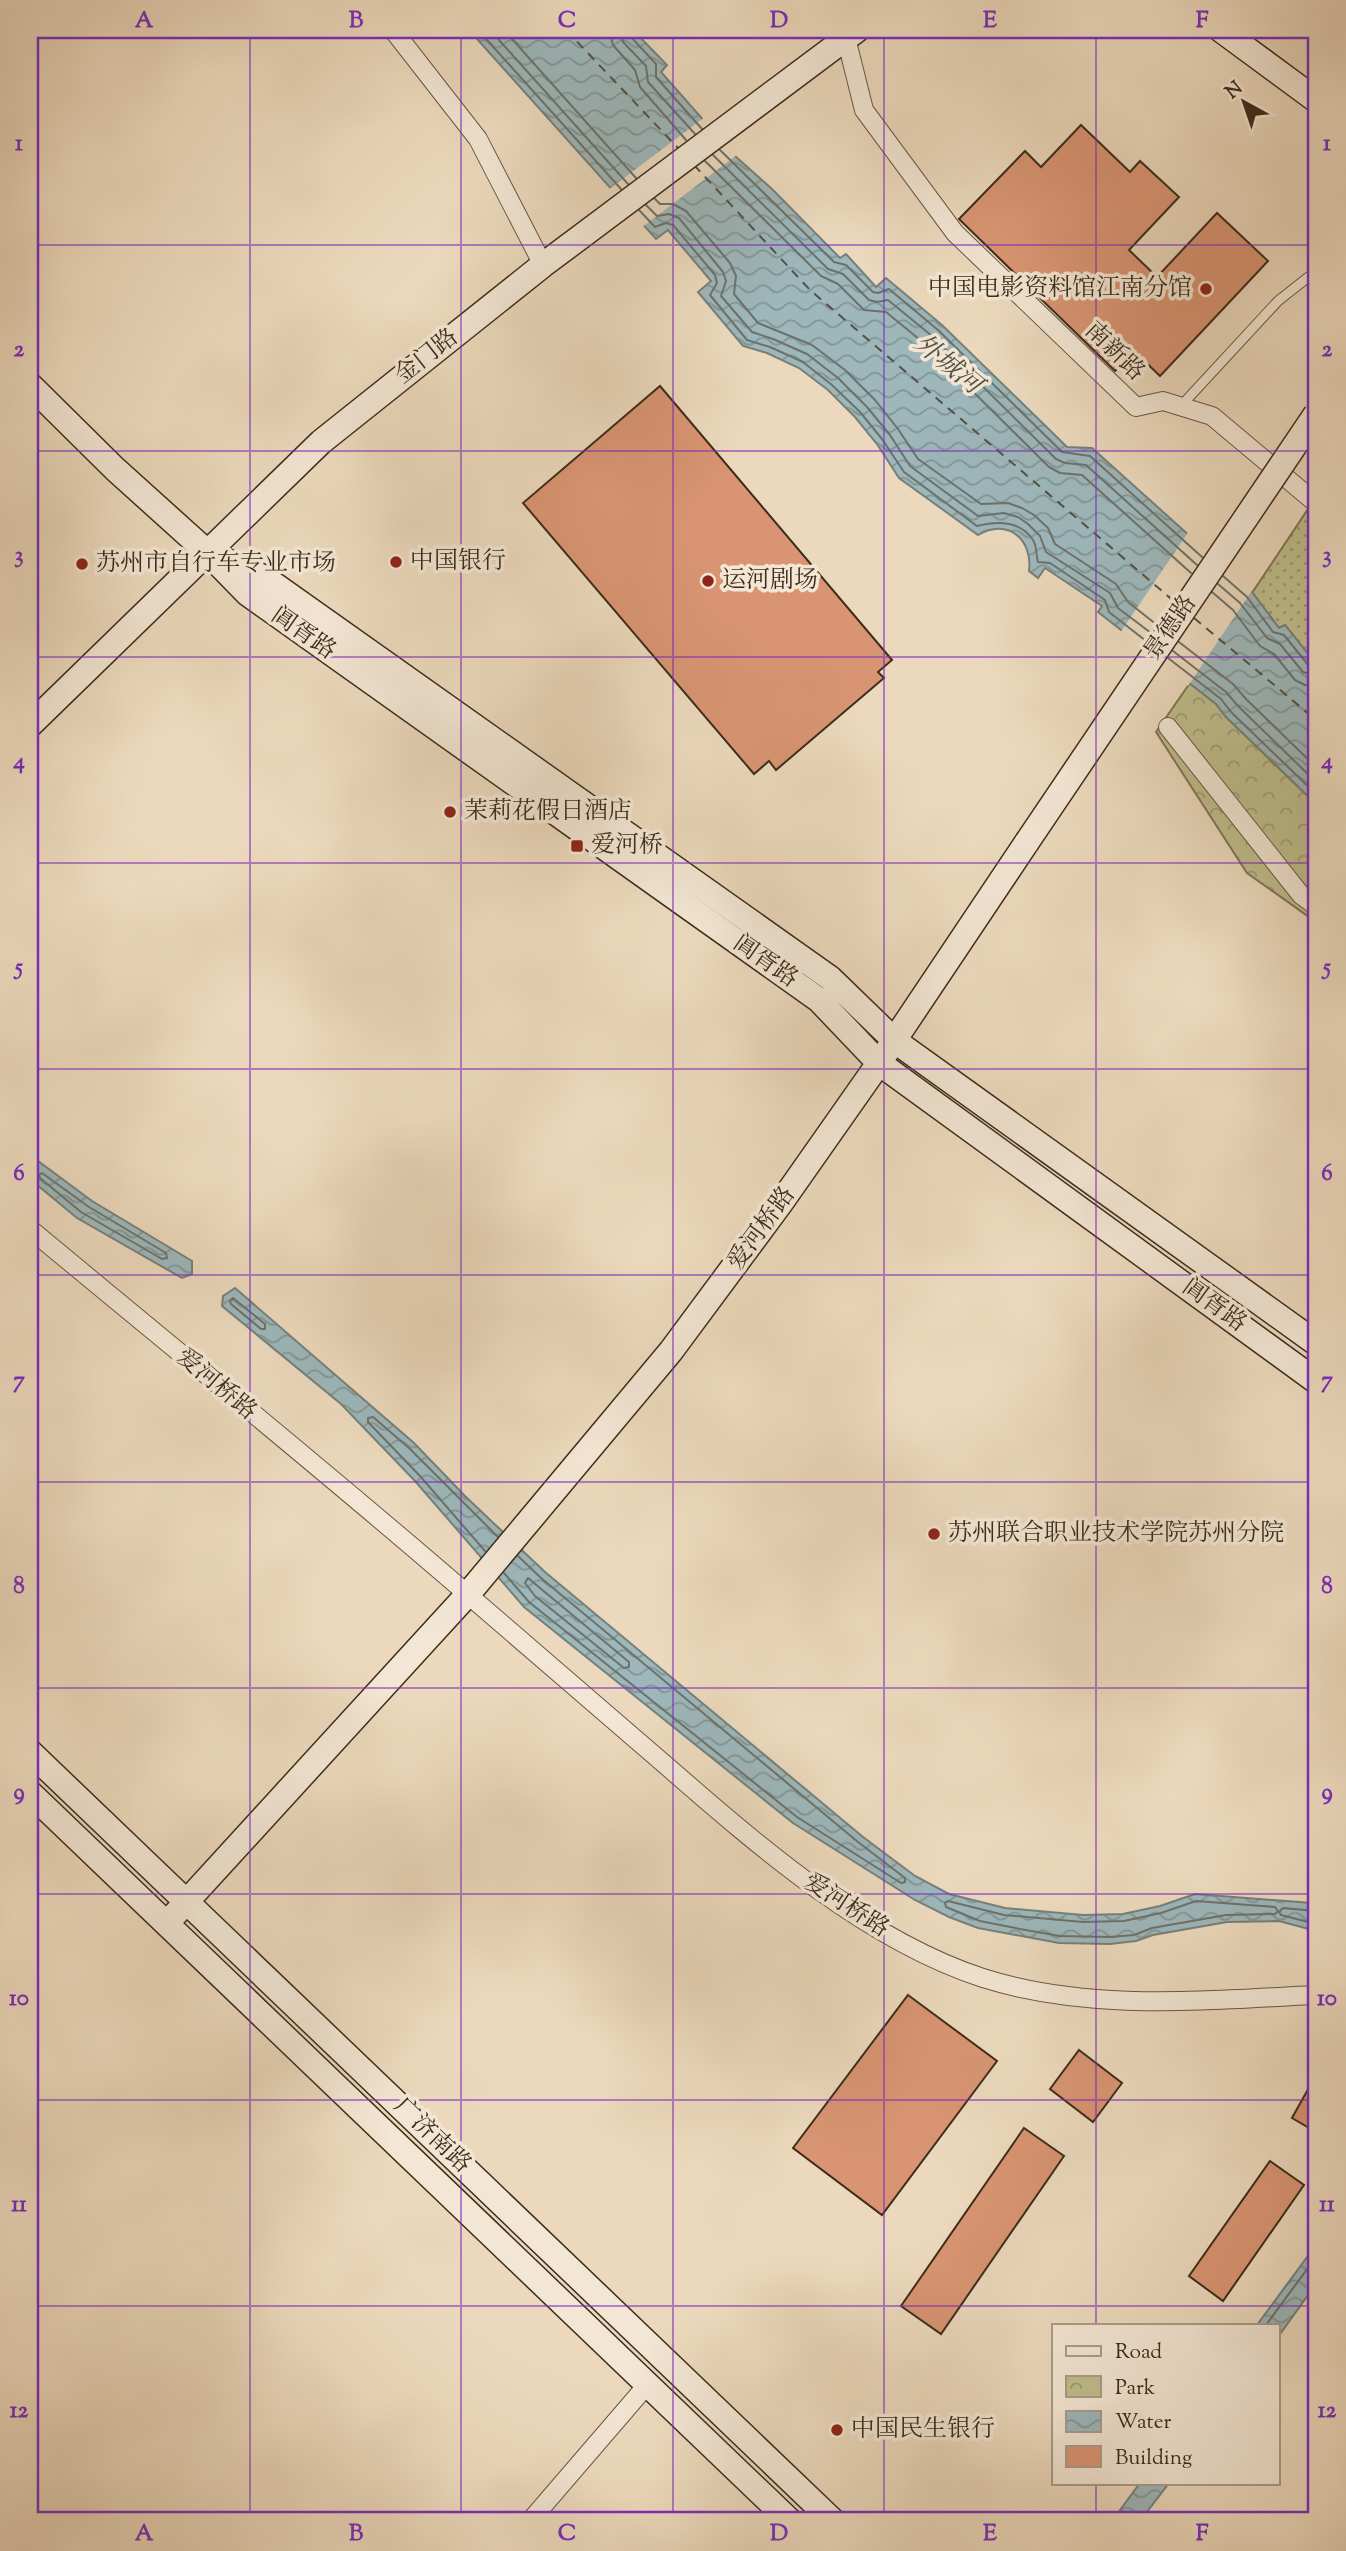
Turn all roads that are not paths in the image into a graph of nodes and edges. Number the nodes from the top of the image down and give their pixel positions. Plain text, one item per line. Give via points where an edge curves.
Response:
1 (393, 30) edge
2 (1221, 30) edge
3 (842, 38) edge
4 (1316, 100) edge
5 (543, 265) junction
6 (1316, 271) edge
7 (30, 385) edge
8 (1181, 407) junction
9 (1316, 414) edge
10 (1316, 503) edge
11 (207, 552) junction
12 (30, 725) edge
13 (1168, 727) dead end
14 (1027, 842) joint
15 (1316, 906) edge
16 (895, 1041) junction
17 (879, 1063) junction
18 (30, 1230) edge
19 (1316, 1343) edge
20 (1316, 1381) edge
21 (472, 1588) junction
22 (30, 1752) edge
23 (30, 1793) edge
24 (187, 1902) junction
25 (167, 1923) junction
26 (1316, 1995) edge
27 (647, 2385) junction
28 (530, 2521) edge
29 (790, 2521) edge
30 (833, 2521) edge

1 - 5 street via 478,139
2 - 4 main road
3 - 5 main road, 金门路
3 - 8 street, 南新路 via 864,110 955,233 1136,407 1163,401
5 - 11 main road, 金门路 via 321,442
6 - 8 lane via 1278,301
7 - 11 main road, 阊胥路
8 - 10 street, 南新路 via 1212,416
9 - 14 main road, 景德路, bridge
11 - 12 main road, 金门路
11 - 16 main road, 阊胥路 via 265,578 830,978
11 - 17 main road, 阊胥路 via 248,594 818,1000
13 - 15 street via 1301,895
14 - 16 main road, 爱河桥路
16 - 17 main road, 爱河桥路
16 - 19 main road, 阊胥路
17 - 20 main road, 阊胥路
17 - 21 main road, 爱河桥路 via 671,1351
18 - 21 street, 爱河桥路
21 - 24 main road, 爱河桥路
21 - 26 street, 爱河桥路 via 776,1858 870,1923 944,1964 1021,1989 1083,1999
22 - 24 main road, 广济南路
23 - 25 main road, 广济南路
24 - 25 main road, 爱河桥路
24 - 30 main road, 广济南路
25 - 27 main road, 广济南路
27 - 28 street
27 - 29 main road, 广济南路

